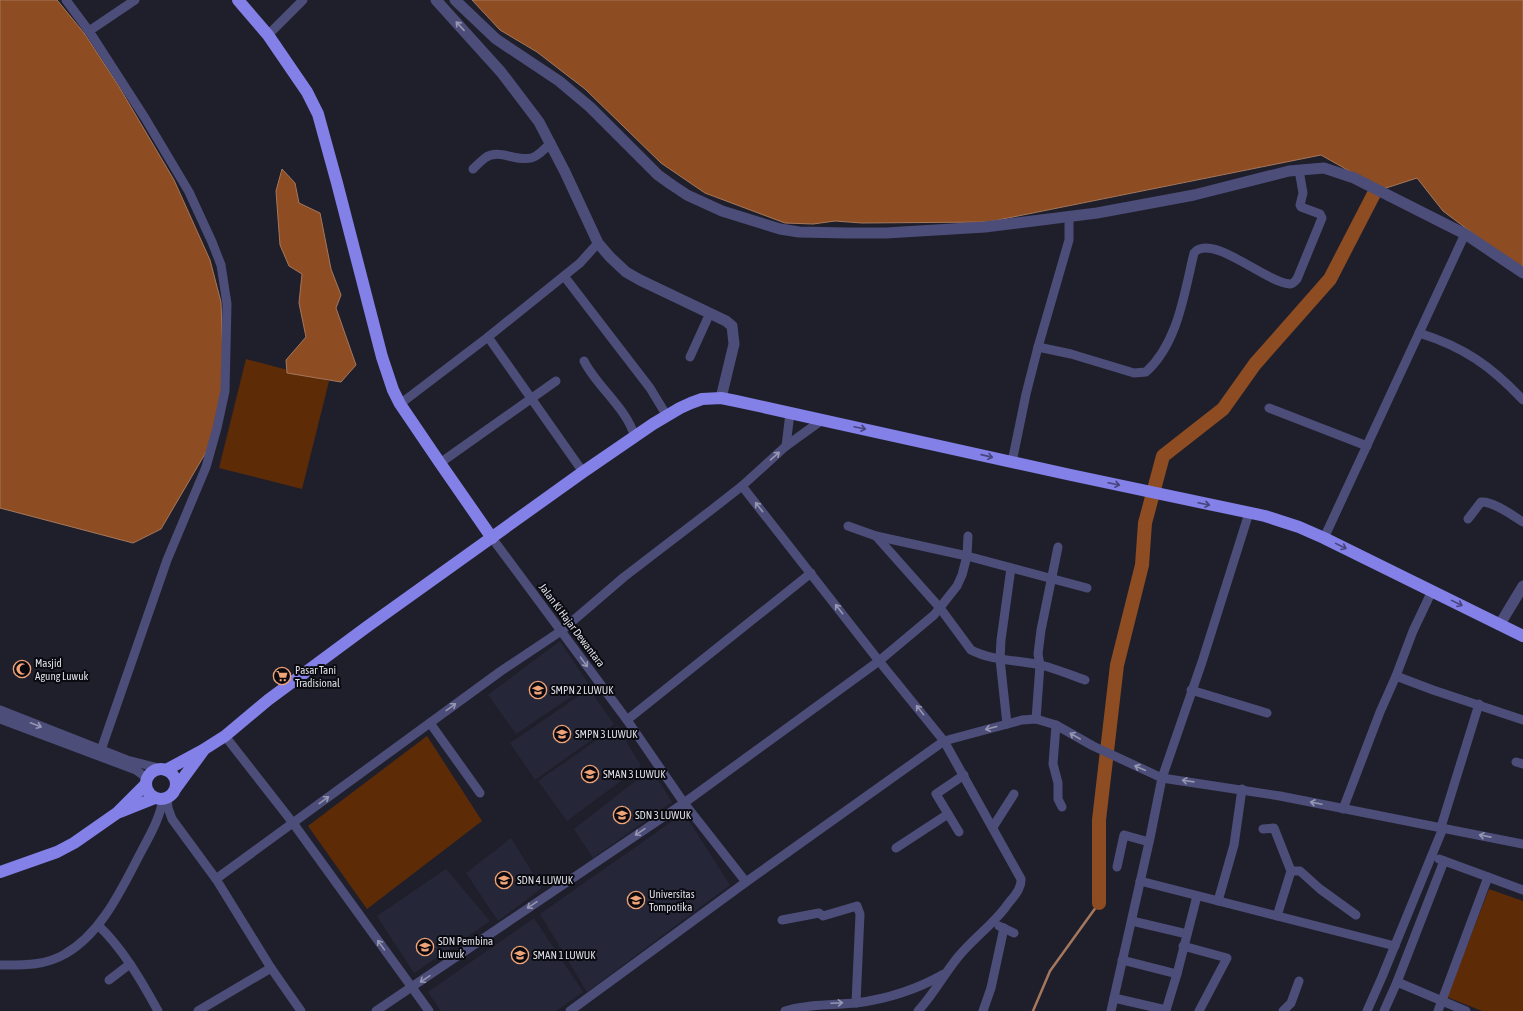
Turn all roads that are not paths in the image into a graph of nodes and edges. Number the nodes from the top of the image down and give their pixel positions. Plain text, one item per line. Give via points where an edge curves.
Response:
1 (66, 0) edge
2 (135, 0) edge
3 (238, 0) edge
4 (303, 0) edge
5 (436, 0) edge
6 (455, 0) edge
7 (89, 31) junction
8 (268, 36) junction
9 (496, 40) junction
10 (484, 52) junction
11 (551, 144) junction
12 (473, 169) dead end
13 (1299, 170) junction
14 (1069, 217) junction
15 (1464, 234) junction
16 (598, 243) junction
17 (1523, 273) edge
18 (564, 276) junction
19 (710, 313) junction
20 (1419, 333) junction
21 (488, 338) junction
22 (1038, 347) junction
23 (690, 357) dead end
24 (584, 361) dead end
25 (556, 381) dead end
26 (721, 398) junction
27 (531, 400) junction
28 (1523, 400) edge
29 (400, 404) junction
30 (1269, 408) dead end
31 (790, 413) junction
32 (667, 416) junction
33 (822, 420) junction
34 (635, 437) junction
35 (786, 446) junction
36 (1366, 446) junction
37 (1012, 462) junction
38 (440, 463) junction
39 (583, 472) junction
40 (742, 486) junction
41 (1249, 513) junction
42 (1468, 518) dead end
43 (1523, 522) edge
44 (848, 526) dead end
45 (876, 536) junction
46 (968, 536) dead end
47 (492, 538) junction
48 (1324, 538) junction
49 (1058, 547) dead end
50 (967, 556) junction
51 (1011, 568) junction
52 (811, 573) junction
53 (1050, 579) junction
54 (1523, 586) edge
55 (1087, 588) dead end
56 (1432, 591) junction
57 (940, 608) junction
58 (1500, 624) junction
59 (561, 631) junction
60 (1523, 636) edge
61 (1000, 659) junction
62 (879, 661) junction
63 (1040, 665) junction
64 (1396, 676) junction
65 (1085, 680) dead end
66 (1191, 690) junction
67 (1480, 704) junction
68 (0, 710) edge
69 (1267, 712) dead end
70 (0, 719) edge
71 (1036, 719) junction
72 (627, 720) junction
73 (1523, 720) edge
74 (430, 722) junction
75 (1007, 724) junction
76 (1056, 725) junction
77 (225, 736) junction
78 (944, 741) junction
79 (101, 750) junction
80 (204, 750) junction
81 (164, 769) junction
82 (964, 775) junction
83 (1162, 778) junction
84 (147, 783) junction
85 (176, 788) junction
86 (1242, 789) junction
87 (480, 794) dead end
88 (1014, 794) dead end
89 (162, 798) junction
90 (684, 803) junction
91 (1062, 807) dead end
92 (1343, 809) junction
93 (117, 813) junction
94 (948, 814) junction
95 (292, 824) junction
96 (993, 828) junction
97 (1442, 828) junction
98 (1263, 829) dead end
99 (959, 832) dead end
100 (1149, 842) junction
101 (1523, 844) edge
102 (896, 848) dead end
103 (1432, 856) junction
104 (1444, 861) junction
105 (1117, 867) dead end
106 (1291, 871) junction
107 (0, 872) edge
108 (1488, 877) junction
109 (216, 879) junction
110 (746, 882) junction
111 (1140, 882) junction
112 (1523, 890) edge
113 (1197, 896) junction
114 (1218, 901) junction
115 (1356, 915) dead end
116 (1277, 916) junction
117 (782, 920) dead end
118 (1132, 921) junction
119 (993, 922) junction
120 (98, 925) junction
121 (1004, 928) junction
122 (1014, 933) dead end
123 (1186, 934) junction
124 (1183, 946) junction
125 (1395, 946) junction
126 (1122, 960) junction
127 (130, 964) junction
128 (0, 965) edge
129 (271, 968) junction
130 (946, 973) junction
131 (1177, 974) junction
132 (109, 980) dead end
133 (1299, 981) dead end
134 (1397, 982) junction
135 (412, 988) junction
136 (1114, 998) junction
137 (1441, 1001) junction
138 (856, 1003) junction
139 (1166, 1010) edge
140 (158, 1011) edge
141 (198, 1011) edge
142 (301, 1011) edge
143 (376, 1011) edge
144 (429, 1011) edge
145 (570, 1011) edge
146 (785, 1011) edge
147 (918, 1011) edge
148 (983, 1011) edge
149 (1111, 1011) edge
150 (1198, 1011) edge
151 (1283, 1011) edge
152 (1367, 1011) edge
153 (1384, 1011) edge
154 (1438, 1011) edge
155 (1466, 1011) edge

1 - 7 street
2 - 7 street
3 - 8 highway
4 - 8 street
10 -> 5 street
6 - 9 street
7 - 79 street via 189,192 221,265 226,304 225,391 217,428 206,467 166,560
8 - 29 highway via 307,92 318,114 382,357
9 - 10 street via 491,48
9 - 14 street via 565,85 672,185 722,211 766,226 799,232 886,233 985,227
10 - 11 street via 517,91
11 - 12 street via 532,158 497,154 486,157
11 - 16 street
13 - 14 street via 1194,195
13 - 15 street via 1324,168 1354,178
13 - 22 street via 1303,193 1301,207 1320,214 1322,218 1294,283 1280,282 1226,253 1201,248 1194,253 1177,322 1170,338 1146,372 1134,373
14 - 22 street via 1069,240
15 - 17 street
15 - 20 street
16 - 18 street
16 - 19 street via 626,272
18 - 21 street
18 - 32 street via 650,388
19 - 23 street
19 - 26 street via 726,320 732,326 734,335
20 - 28 street via 1439,339 1481,361
20 - 36 street
21 - 27 street
21 - 29 street
22 - 37 street
24 - 34 street via 632,427
25 - 27 street
26 - 31 highway
26 - 32 highway via 702,399
27 - 38 street
27 - 39 street
29 - 38 highway
30 - 36 street
31 - 33 highway
31 - 35 street
32 - 34 highway
33 - 35 street
33 -> 37 highway
34 - 39 highway
40 -> 35 street
36 - 48 street
37 -> 41 highway
38 - 47 highway
39 - 47 highway
52 -> 40 street
40 - 59 street via 624,577
41 - 48 highway via 1281,520
41 - 66 street
42 - 43 street via 1477,505 1484,501
44 - 45 street
45 - 50 street
45 - 57 street
46 - 50 street
47 - 59 street, Jalan Ki Hajar Dewantara
47 - 77 highway via 268,700
48 -> 56 highway
49 - 53 street
50 - 51 street
50 - 57 street via 957,586
51 - 53 street
51 - 61 street
62 -> 52 street
52 - 72 street
53 - 55 street
53 - 63 street via 1039,648
54 - 58 street
56 -> 58 highway
56 - 64 street
57 - 61 street via 971,650
57 - 62 street
58 - 60 highway
59 -> 72 street, Jalan Ki Hajar Dewantara
74 -> 59 street
61 - 63 street
61 - 75 street
78 -> 62 street
62 - 90 street
63 - 65 street
63 - 71 street
64 - 67 street
64 - 92 street
66 - 69 street
66 - 83 street
67 - 73 street
67 - 97 street
68 -> 79 street
70 - 84 street via 136,770 144,776
71 - 75 street
71 - 76 street
72 - 90 street, Jalan Ki Hajar Dewantara
74 - 87 street
95 -> 74 street
75 -> 78 street
83 -> 76 street via 1093,746
76 - 91 street via 1053,764 1058,783 1058,799
77 - 80 highway
77 - 95 street
78 - 82 street
78 - 110 street
79 - 81 street
80 - 81 highway
80 - 85 highway
81 - 84 highway via 151,773
81 - 85 highway via 176,779
82 - 94 street via 936,794
82 - 96 street
86 -> 83 street
83 - 100 street
84 - 89 highway via 148,791
84 - 93 highway
85 - 89 highway via 171,796
92 -> 86 street
86 - 114 street via 1234,845
88 - 96 street
89 - 93 highway
89 - 109 street via 172,820
89 - 120 street via 156,823 125,882
90 - 110 street, Jalan Ki Hajar Dewantara
90 -> 135 street
92 - 97 street
93 - 107 highway via 90,833 57,852
94 - 99 street
94 - 102 street
95 - 109 street
135 -> 95 street
96 - 119 street via 1022,882
101 -> 97 street
97 - 103 street
98 - 106 street via 1274,828
100 - 105 street via 1124,835
100 - 111 street
103 - 104 street
103 - 125 street
104 - 108 street
104 - 134 street
106 - 115 street via 1300,871
106 - 116 street
108 - 112 street
108 - 137 street
109 - 129 street
110 - 145 street
111 - 113 street
111 - 118 street
113 - 114 street
113 - 123 street
114 - 116 street
116 - 125 street
117 - 138 street via 819,913 823,916 857,906 860,914
118 - 123 street
118 - 126 street
119 - 121 street
119 - 130 street via 967,947
120 - 127 street
120 - 128 street via 75,948 54,960
121 - 122 street
121 - 148 street via 991,988
123 - 124 street
124 - 131 street
124 - 150 street via 1228,958
125 - 152 street
126 - 131 street
126 - 136 street
127 - 132 street
127 - 140 street
129 - 141 street
129 - 142 street
130 - 138 street via 903,993
130 - 147 street
131 - 139 street
133 - 151 street via 1291,1003
134 - 137 street
134 - 153 street
135 - 143 street
135 - 144 street
136 - 139 street
136 - 149 street
137 - 154 street
137 - 155 street
146 -> 138 street via 812,1005

